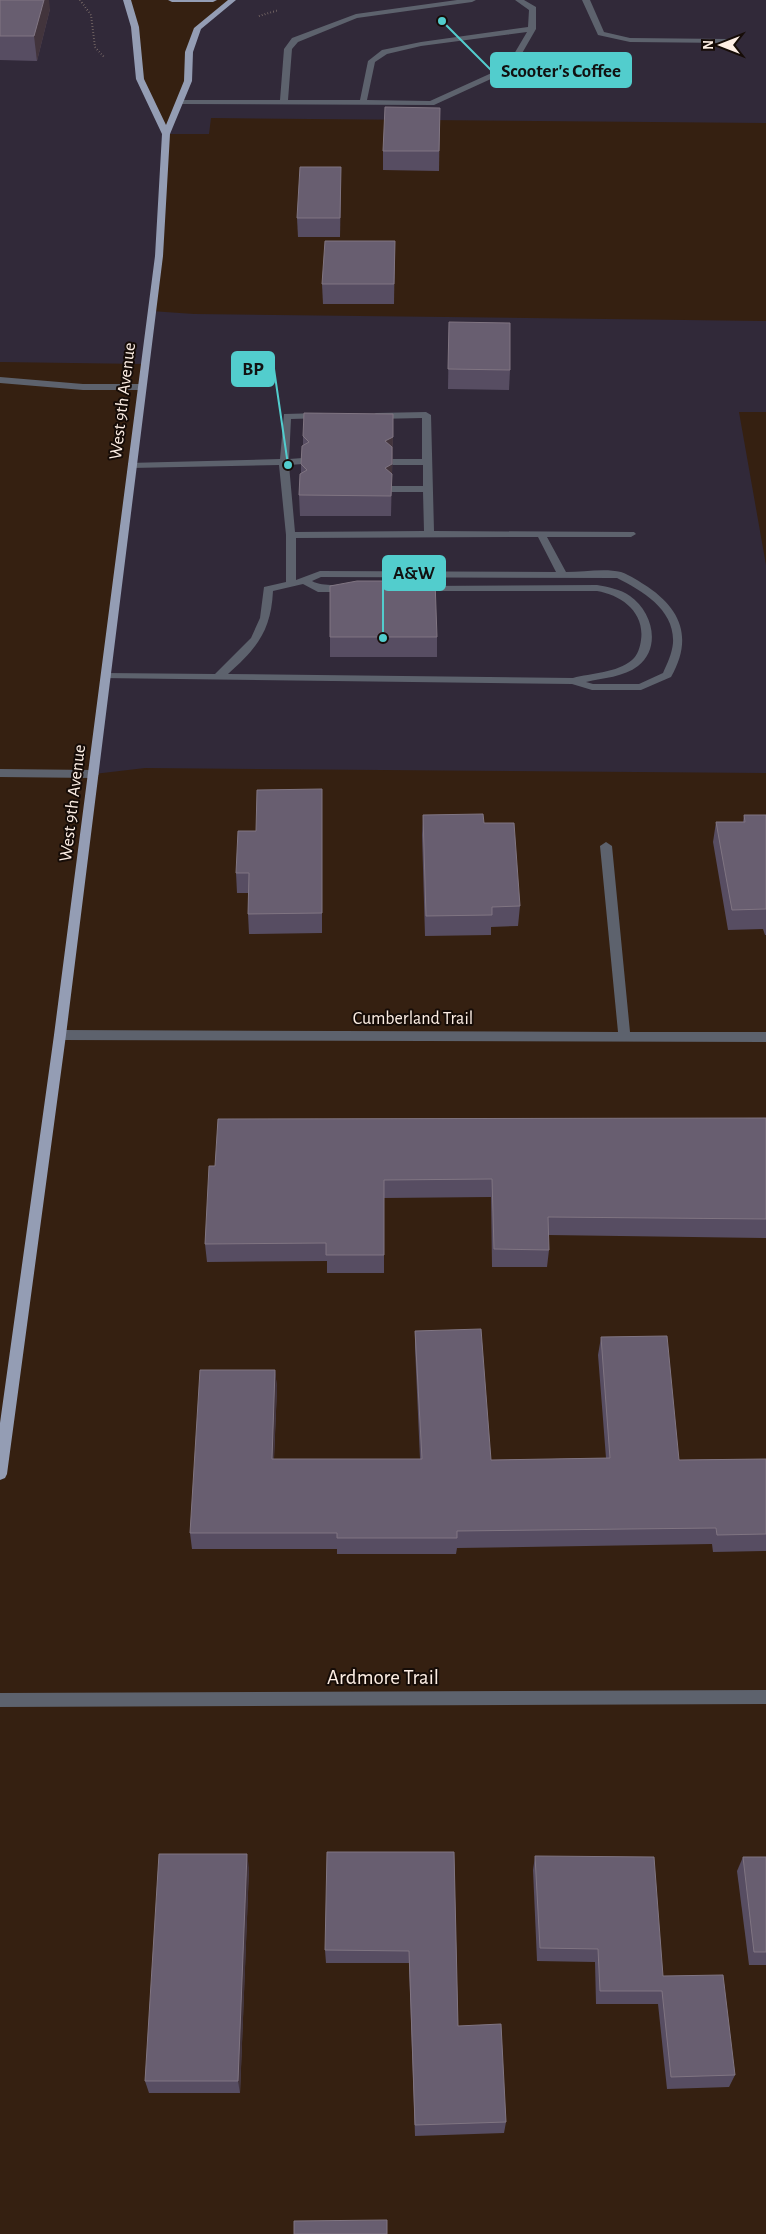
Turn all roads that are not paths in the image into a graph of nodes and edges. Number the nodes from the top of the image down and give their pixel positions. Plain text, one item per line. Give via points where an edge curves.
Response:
1 (127, 0) edge
2 (172, 0) edge
3 (213, 0) edge
4 (232, 0) edge
5 (472, 0) edge
6 (518, 0) edge
7 (586, 0) edge
8 (532, 29) junction
9 (728, 41) dead end
10 (284, 101) junction
11 (180, 102) junction
12 (363, 102) junction
13 (166, 134) junction
14 (0, 380) edge
15 (141, 387) junction
16 (327, 416) edge
17 (366, 416) edge
18 (303, 461) edge
19 (284, 462) junction
20 (392, 462) edge
21 (428, 462) junction
22 (131, 465) junction
23 (392, 488) edge
24 (429, 489) junction
25 (429, 534) junction
26 (541, 534) junction
27 (631, 534) dead end
28 (291, 535) junction
29 (562, 573) junction
30 (304, 582) junction
31 (291, 583) junction
32 (362, 589) edge
33 (411, 589) edge
34 (105, 676) junction
35 (218, 677) junction
36 (573, 681) junction
37 (0, 773) edge
38 (94, 774) junction
39 (606, 846) dead end
40 (60, 1035) junction
41 (624, 1036) junction
42 (766, 1037) edge
43 (0, 1474) edge
44 (766, 1697) edge
45 (0, 1700) edge

1 - 13 main road, West 9th Avenue via 135,27 140,79
2 - 3 main road
4 - 11 main road, West 9th Avenue via 206,19 195,34 189,52 188,80
5 - 10 street via 356,16 295,40 288,49
6 - 8 street via 533,9
7 - 9 street via 601,33 630,40
8 - 12 street via 510,67 431,104
8 - 12 street via 385,52 372,61
10 - 11 street
10 - 12 street
11 - 13 main road, West 9th Avenue
13 - 15 main road, West 9th Avenue via 159,256
14 - 15 street via 83,387
15 - 22 main road, West 9th Avenue
16 - 19 street via 287,416
17 - 21 street via 426,415
18 - 19 street
19 - 22 street
19 - 28 street
20 - 21 street
21 - 24 street
22 - 34 main road, West 9th Avenue
23 - 24 street
24 - 25 street
25 - 26 street
25 - 28 street
26 - 27 street
26 - 29 street
28 - 31 street
29 - 30 street via 320,574
29 - 36 street via 619,575 639,585 661,602 675,624 678,640 667,676 641,687 592,687
30 - 31 street
30 - 32 street via 318,588
31 - 35 street via 268,590 262,629 252,648
33 - 36 street via 597,588 630,600 642,612 647,630 645,648 637,660 625,669
34 - 35 street
34 - 38 main road, West 9th Avenue
35 - 36 street
37 - 38 street
38 - 40 main road, West 9th Avenue
39 - 41 street
40 - 41 street, Cumberland Trail
40 - 43 main road, West 9th Avenue
41 - 42 street, Cumberland Trail
44 - 45 street, Ardmore Trail

